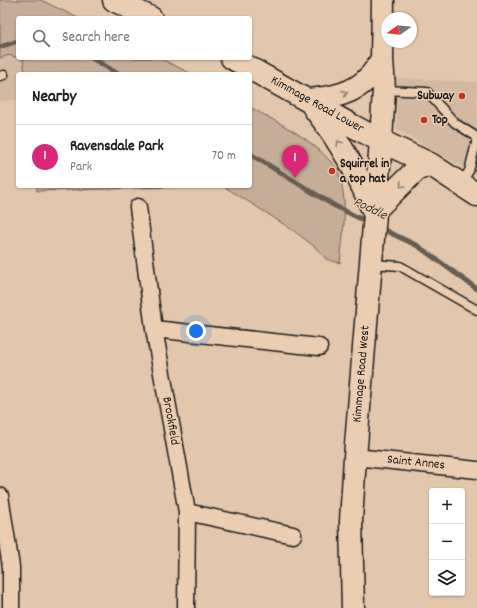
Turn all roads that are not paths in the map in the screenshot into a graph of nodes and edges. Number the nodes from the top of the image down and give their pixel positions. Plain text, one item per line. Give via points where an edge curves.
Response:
1 (114, 0) edge
2 (383, 0) edge
3 (147, 16) edge
4 (382, 59) junction
5 (236, 60) edge
6 (384, 90) junction
7 (308, 101) junction
8 (477, 138) edge
9 (382, 141) junction
10 (430, 164) junction
11 (469, 189) edge
12 (138, 207) dead end
13 (375, 212) junction
14 (371, 264) junction
15 (477, 310) edge
16 (154, 329) junction
17 (319, 347) dead end
18 (355, 456) junction
19 (477, 470) edge
20 (0, 496) edge
21 (186, 512) junction
22 (293, 535) dead end
23 (11, 608) edge
24 (186, 608) edge
25 (353, 608) edge

1 - 3 main road
2 - 4 main road, Kimmage Road West
4 - 6 main road, Kimmage Road West
7 -> 4 main road via 348,92 371,75
5 - 7 main road, Kimmage Road Lower
6 - 8 lane via 427,92 455,123
6 - 9 main road, Kimmage Road West
7 - 9 main road, Kimmage Road Lower
13 -> 7 main road via 348,156
8 - 11 lane via 469,171
9 - 10 main road, Kimmage Road Lower
9 - 13 main road, Kimmage Road West
10 - 11 main road, Kimmage Road Lower
10 -> 13 main road via 416,170
12 - 16 street, Brookfield
13 - 14 main road, Kimmage Road West
14 - 15 lane via 400,266
14 - 18 main road, Kimmage Road West
16 - 17 street
16 - 21 street, Brookfield
18 - 19 street, Saint Annes
18 - 25 main road, Kimmage Road West via 351,521
20 - 23 street via 11,567
21 - 22 street
21 - 24 street, Brookfield

